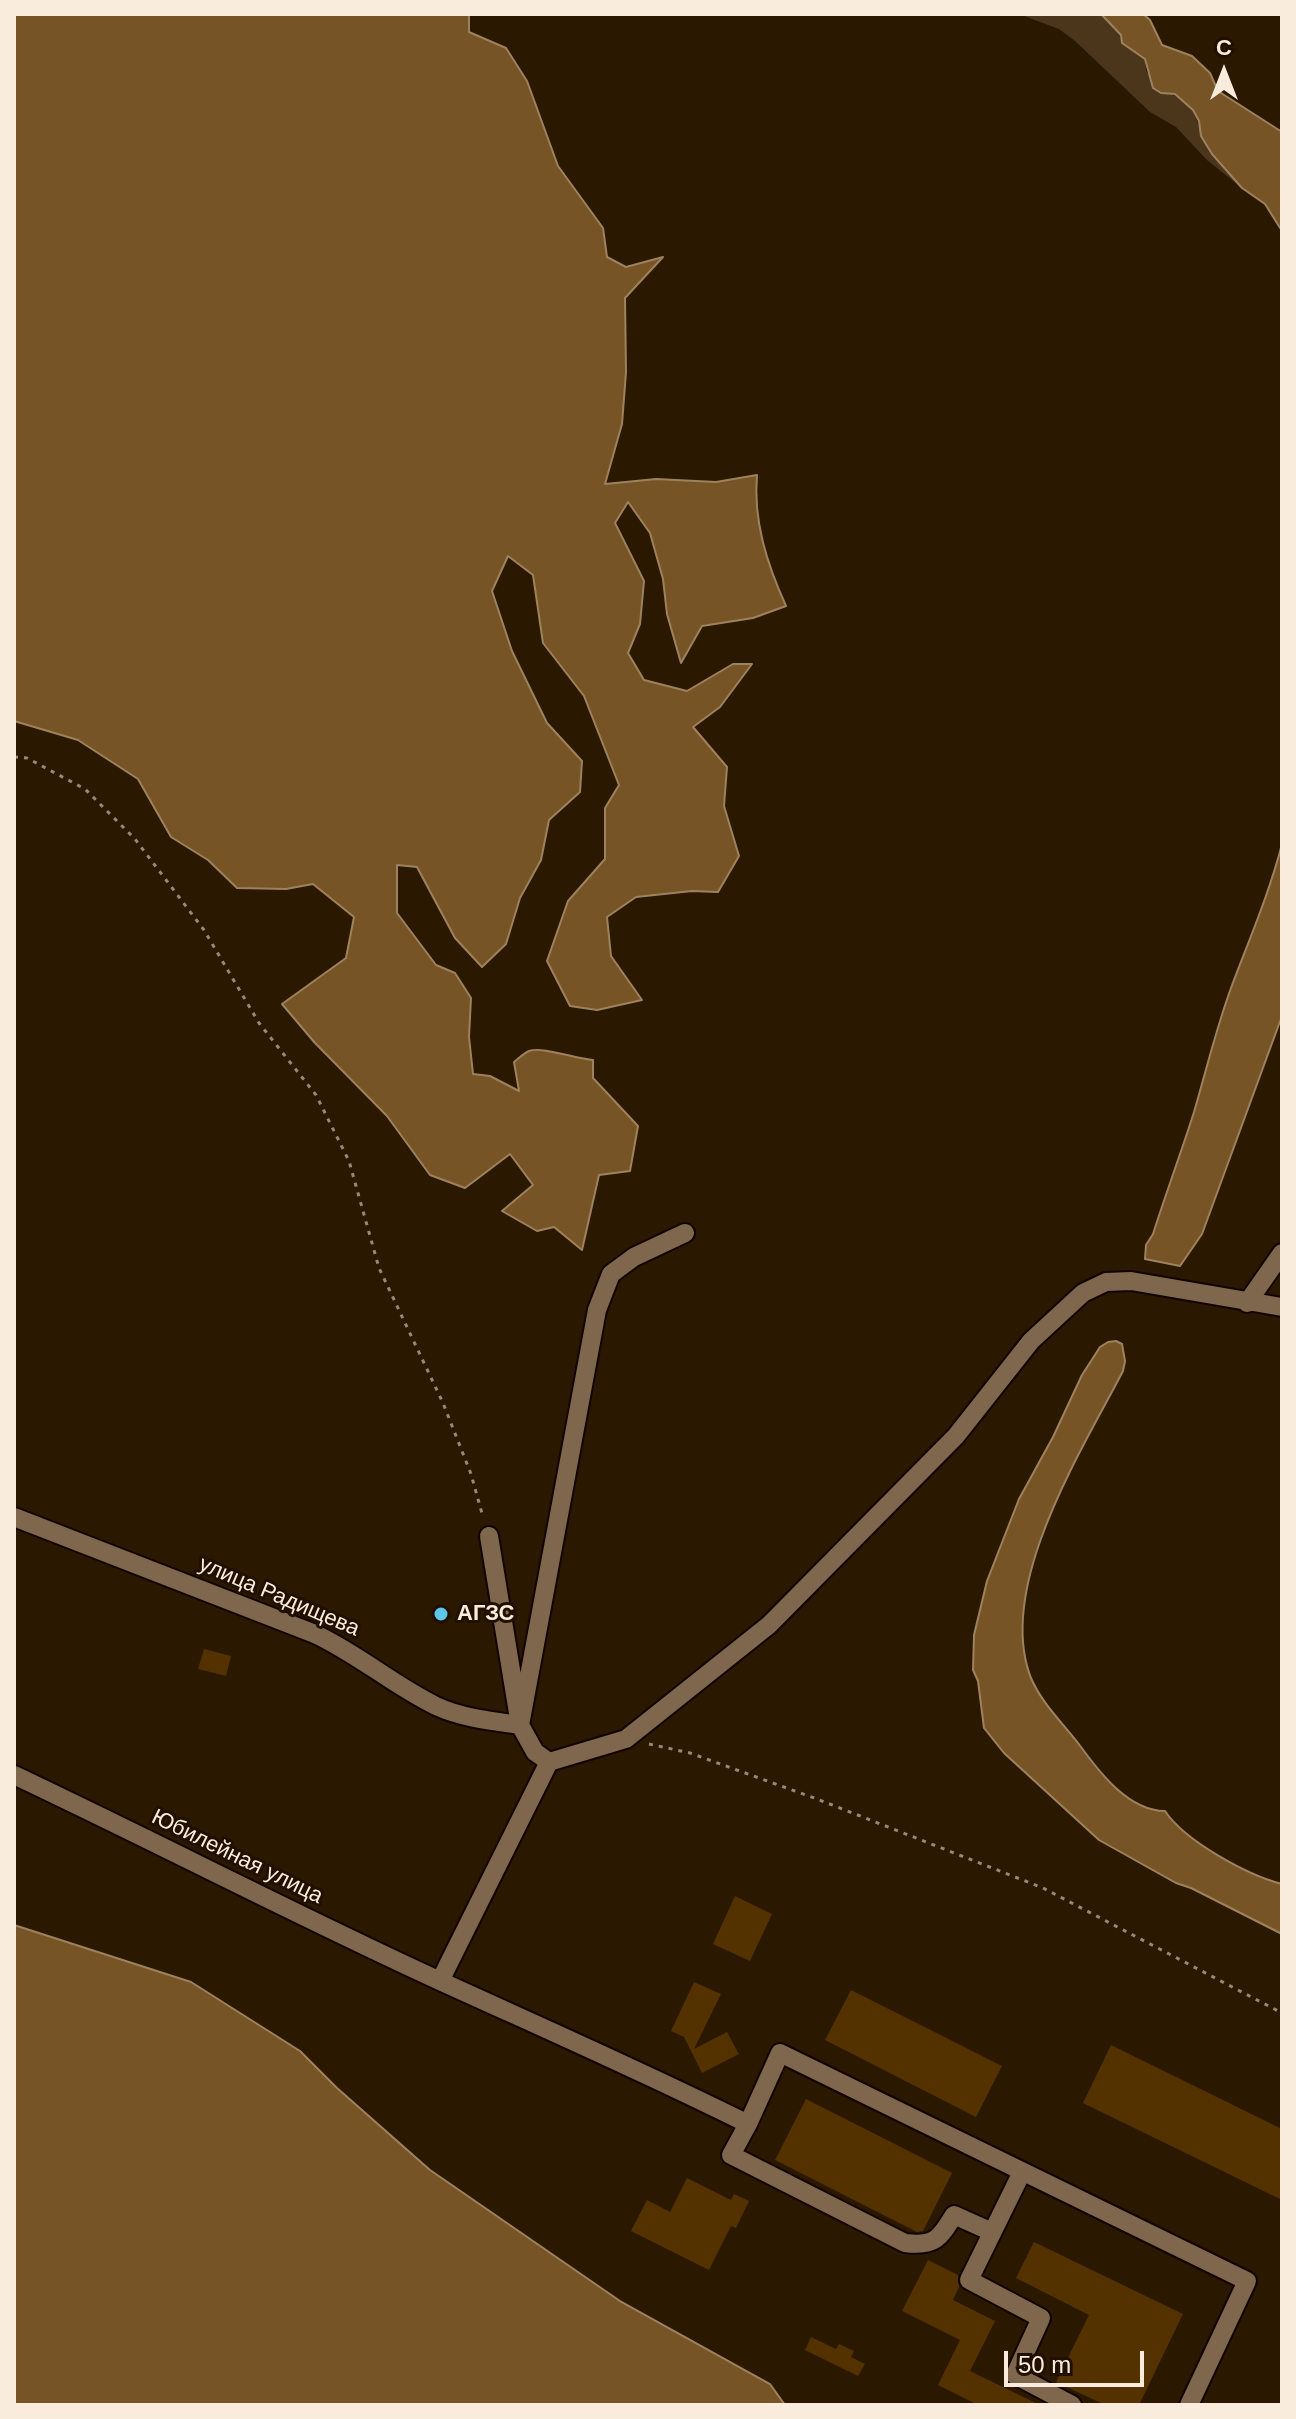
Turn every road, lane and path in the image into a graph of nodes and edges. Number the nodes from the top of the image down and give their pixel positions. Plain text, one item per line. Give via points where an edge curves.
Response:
1 (14, 757) edge
2 (685, 1233) dead end
3 (1282, 1253) edge
4 (1247, 1303) junction
5 (1282, 1307) edge
6 (14, 1517) edge
7 (489, 1536) joint
8 (520, 1725) junction
9 (626, 1739) junction
10 (549, 1762) junction
11 (14, 1775) edge
12 (440, 1981) junction
13 (1282, 2013) edge
14 (748, 2124) junction
15 (1022, 2172) junction
16 (992, 2232) junction
17 (1072, 2405) edge
18 (1189, 2405) edge

1 - 7 path via 27,758 85,789 135,839 204,930 259,1023 316,1095 349,1161 379,1268 443,1403
2 - 8 street via 611,1274 597,1310
3 - 4 street
4 - 5 street
4 - 9 street via 1131,1281 1106,1282 1083,1293 1031,1341 956,1436 769,1625
6 - 8 street, улица Радищева via 315,1634 438,1706
7 - 8 street
8 - 10 street via 535,1752
9 - 10 street
9 - 13 path via 719,1763 1043,1888
10 - 12 street
11 - 12 street, Юбилейная улица
12 - 14 street, Юбилейная улица
14 - 15 street via 780,2053
14 - 16 street via 731,2155 905,2243 939,2239 954,2215
15 - 16 street
15 - 18 street via 1247,2281
16 - 17 street via 969,2280 1041,2318 1015,2375

